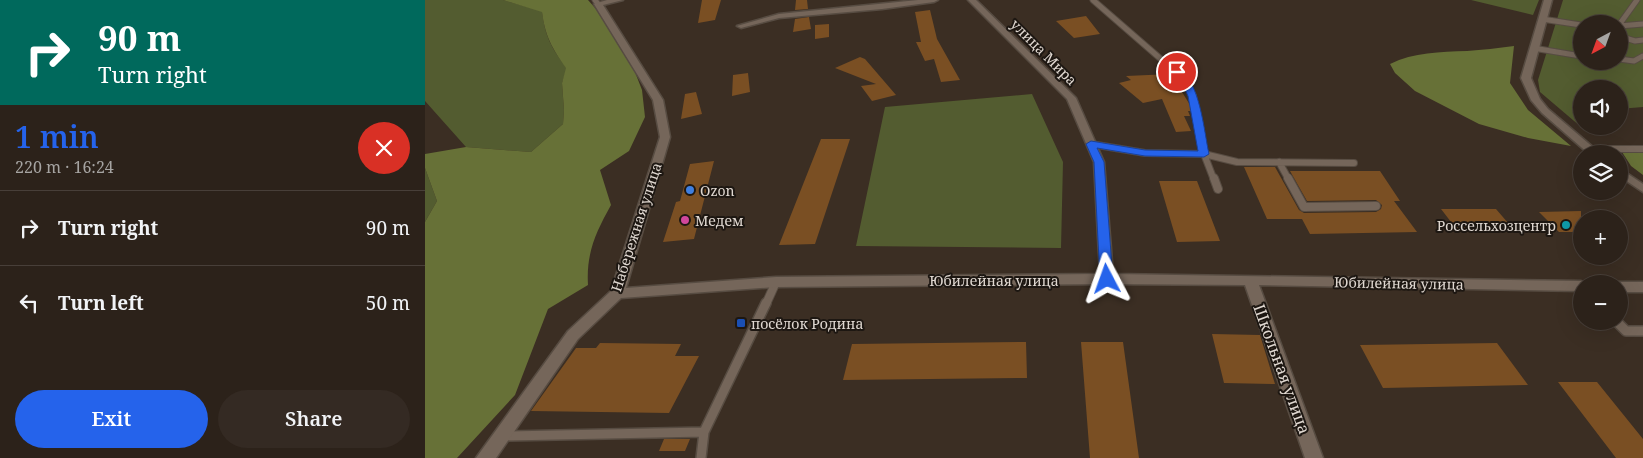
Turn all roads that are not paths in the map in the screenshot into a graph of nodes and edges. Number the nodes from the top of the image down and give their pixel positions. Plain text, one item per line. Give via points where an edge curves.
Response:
1 (619, 0) edge
2 (934, 0) edge
3 (972, 0) edge
4 (1093, 0) edge
5 (1548, 0) edge
6 (1637, 0) edge
7 (597, 2) edge
8 (1626, 15) edge
9 (1542, 18) junction
10 (1573, 24) edge
11 (1643, 24) edge
12 (1628, 25) edge
13 (741, 26) dead end
14 (1628, 39) edge
15 (1643, 40) edge
16 (1533, 48) junction
17 (1573, 55) edge
18 (1643, 56) edge
19 (1628, 60) edge
20 (1091, 144) junction
21 (1586, 145) edge
22 (1643, 149) edge
23 (1628, 150) edge
24 (1204, 154) junction
25 (1279, 162) junction
26 (1354, 163) dead end
27 (1628, 178) edge
28 (1218, 189) dead end
29 (1643, 189) edge
30 (1376, 206) dead end
31 (1107, 279) junction
32 (1250, 280) junction
33 (776, 282) junction
34 (1573, 286) edge
35 (1628, 287) edge
36 (1643, 287) edge
37 (617, 293) junction
38 (1625, 330) edge
39 (1643, 331) edge
40 (704, 432) junction
41 (503, 436) junction
42 (485, 458) edge
43 (701, 458) edge
44 (1314, 458) edge

1 - 7 street
2 - 13 street via 779,16
3 - 20 street, улица Мира via 1071,98
4 - 24 lane via 1185,80 1193,96
5 - 9 street
6 - 8 lane
7 - 37 street, Набережная улица via 658,100 665,137
9 - 10 lane
9 - 16 street
11 - 12 lane
14 - 15 lane
16 - 17 lane
16 - 21 street via 1526,78 1536,100
18 - 19 lane
20 - 24 lane via 1145,153
20 - 31 street, улица Мира via 1099,162
22 - 23 lane
24 - 25 lane via 1237,162
24 - 28 lane
25 - 26 lane
25 - 30 lane via 1304,207
27 - 29 street
31 - 32 street, Юбилейная улица
31 - 33 street, Юбилейная улица
32 - 34 street, Юбилейная улица
32 - 44 street, Школьная улица
33 - 37 street, Юбилейная улица
33 - 40 lane
35 - 36 street
37 - 41 street, Набережная улица via 573,335
38 - 39 lane
40 - 41 lane
40 - 43 lane
41 - 42 street, Набережная улица

